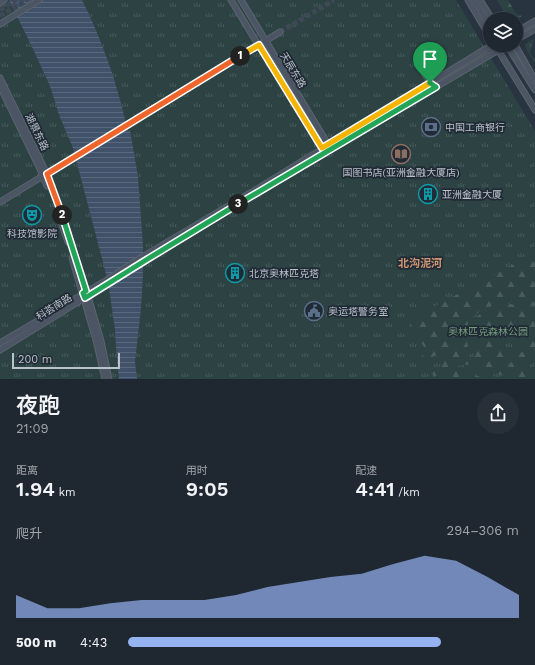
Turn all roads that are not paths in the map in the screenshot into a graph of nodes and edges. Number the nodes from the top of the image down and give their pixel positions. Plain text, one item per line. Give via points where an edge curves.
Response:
1 (4, 0) edge
2 (39, 0) edge
3 (231, 0) edge
4 (241, 0) edge
5 (468, 0) edge
6 (474, 0) edge
7 (480, 0) edge
8 (0, 2) edge
9 (488, 12) edge
10 (483, 15) edge
11 (535, 20) edge
12 (0, 24) edge
13 (483, 25) edge
14 (523, 27) edge
15 (526, 27) junction
16 (523, 28) edge
17 (535, 29) edge
18 (280, 32) tunnel mouth
19 (529, 33) junction
20 (523, 36) edge
21 (266, 41) junction
22 (259, 45) junction
23 (484, 52) edge
24 (485, 52) edge
25 (498, 52) edge
26 (510, 52) edge
27 (511, 52) edge
28 (519, 52) edge
29 (514, 56) junction
30 (424, 73) dead end
31 (0, 78) edge
32 (535, 80) edge
33 (430, 83) junction
34 (0, 86) edge
35 (433, 89) junction
36 (535, 90) edge
37 (535, 110) edge
38 (330, 147) junction
39 (323, 151) junction
40 (45, 175) junction
41 (0, 202) edge
42 (86, 295) junction
43 (0, 343) edge
44 (0, 350) edge
45 (105, 379) edge
46 (109, 379) edge

1 - 8 street
2 - 12 street
3 - 22 street, 天辰东路
4 - 21 street, 天辰东路
5 - 13 street
6 - 10 street
7 - 9 street
11 - 14 street
11 - 15 street
15 - 16 street
15 - 19 street
17 - 19 street
18 - 21 street
19 - 20 street
21 - 22 street
21 - 38 street, 天辰东路
22 - 39 street, 天辰东路
22 - 40 street
23 - 33 street, 科荟南路
24 - 35 street, 科荟南路
25 - 37 street
26 - 29 street
27 - 29 street
28 - 32 street
29 - 36 street
30 - 33 street
31 - 40 street, 湖景东路
33 - 35 street
33 - 38 street, 科荟南路
34 - 40 street, 湖景东路
35 - 38 street, 科荟南路
38 - 39 street, 科荟南路
39 - 42 street, 科荟南路 via 257,188
40 - 41 street
40 - 42 street, 湖景东路 via 67,230
42 - 43 street, 科荟南路
42 - 44 street, 科荟南路
42 - 45 street, 湖景东路
42 - 46 street, 湖景东路

